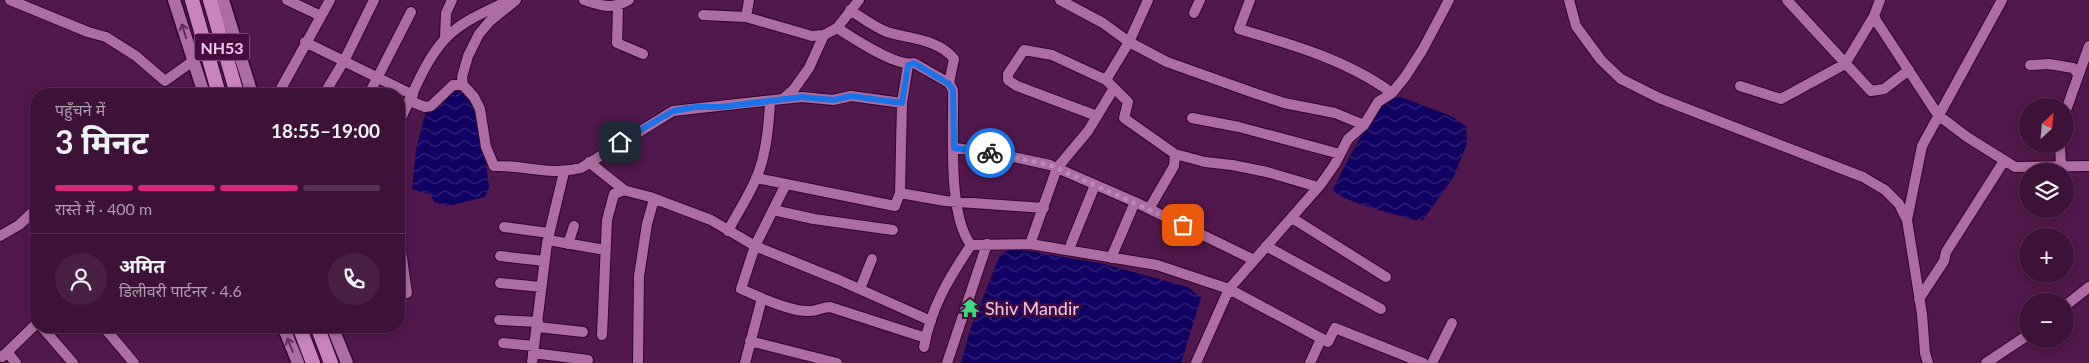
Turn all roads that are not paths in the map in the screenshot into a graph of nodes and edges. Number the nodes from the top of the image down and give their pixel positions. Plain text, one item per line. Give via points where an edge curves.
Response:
1 (10, 0) edge
2 (174, 0) edge
3 (192, 0) edge
4 (210, 0) edge
5 (223, 0) edge
6 (287, 0) edge
7 (330, 0) edge
8 (374, 0) edge
9 (452, 0) edge
10 (512, 0) edge
11 (516, 0) edge
12 (584, 0) edge
13 (629, 0) edge
14 (749, 0) edge
15 (859, 0) edge
16 (1060, 0) edge
17 (1148, 0) edge
18 (1200, 0) edge
19 (1250, 0) edge
20 (1449, 0) edge
21 (1569, 0) edge
22 (1787, 0) edge
23 (1880, 0) edge
24 (2002, 0) edge
25 (618, 7) junction
26 (850, 10) junction
27 (411, 12) dead end
28 (1194, 13) dead end
29 (702, 15) dead end
30 (321, 16) junction
31 (1874, 16) junction
32 (746, 18) junction
33 (837, 28) junction
34 (824, 35) junction
35 (445, 39) junction
36 (305, 42) junction
37 (1130, 42) junction
38 (2089, 46) edge
39 (643, 54) dead end
40 (193, 61) junction
41 (344, 62) junction
42 (1845, 64) junction
43 (908, 65) junction
44 (2030, 65) dead end
45 (1908, 70) junction
46 (2078, 74) junction
47 (378, 79) junction
48 (1106, 80) junction
49 (949, 84) junction
50 (463, 85) junction
51 (1740, 86) dead end
52 (202, 88) edge
53 (217, 88) edge
54 (235, 88) edge
55 (250, 88) edge
56 (282, 88) edge
57 (328, 88) edge
58 (373, 88) edge
59 (394, 88) edge
60 (1114, 88) junction
61 (1392, 93) junction
62 (405, 95) edge
63 (411, 98) junction
64 (2070, 98) edge
65 (783, 99) junction
66 (770, 101) junction
67 (902, 103) junction
68 (405, 110) edge
69 (1938, 114) junction
70 (1097, 116) junction
71 (1192, 118) dead end
72 (1364, 125) junction
73 (954, 148) junction
74 (1175, 154) junction
75 (1340, 154) junction
76 (2004, 161) junction
77 (589, 162) junction
78 (2074, 166) edge
79 (2089, 166) edge
80 (2019, 167) edge
81 (1057, 168) junction
82 (564, 172) junction
83 (756, 178) junction
84 (786, 184) junction
85 (1095, 185) junction
86 (1318, 186) junction
87 (623, 190) junction
88 (900, 193) junction
89 (654, 199) junction
90 (955, 202) junction
91 (1135, 202) junction
92 (1044, 208) junction
93 (1149, 209) junction
94 (773, 210) junction
95 (30, 215) edge
96 (1292, 218) junction
97 (1907, 220) junction
98 (574, 226) dead end
99 (504, 227) dead end
100 (893, 230) dead end
101 (728, 231) junction
102 (0, 236) edge
103 (548, 236) junction
104 (568, 244) junction
105 (987, 244) junction
106 (1030, 244) junction
107 (1071, 244) dead end
108 (971, 245) junction
109 (755, 246) junction
110 (1266, 246) junction
111 (605, 250) junction
112 (500, 256) dead end
113 (1111, 258) junction
114 (872, 259) dead end
115 (1254, 260) junction
116 (544, 261) junction
117 (1386, 277) dead end
118 (405, 279) edge
119 (500, 283) dead end
120 (2089, 286) edge
121 (542, 287) junction
122 (860, 289) junction
123 (1228, 289) junction
124 (407, 293) dead end
125 (762, 298) junction
126 (2074, 298) edge
127 (1919, 299) junction
128 (1381, 309) dead end
129 (499, 320) dead end
130 (931, 321) junction
131 (1452, 323) dead end
132 (538, 324) junction
133 (30, 330) edge
134 (583, 332) dead end
135 (46, 333) edge
136 (109, 333) edge
137 (286, 333) edge
138 (302, 333) edge
139 (320, 333) edge
140 (335, 333) edge
141 (602, 336) dead end
142 (1321, 339) junction
143 (750, 341) junction
144 (2019, 341) edge
145 (503, 343) dead end
146 (533, 354) edge
147 (2, 356) edge
148 (588, 360) dead end
149 (16, 363) edge
150 (73, 363) edge
151 (134, 363) edge
152 (298, 363) edge
153 (313, 363) edge
154 (331, 363) edge
155 (347, 363) edge
156 (641, 363) edge
157 (744, 363) edge
158 (837, 363) edge
159 (947, 363) edge
160 (1196, 363) edge
161 (1310, 363) edge
162 (1422, 363) edge
163 (1432, 363) edge
164 (1928, 363) edge
165 (1986, 363) edge

1 - 40 street via 106,37 136,56 164,81
40 -> 2 street
3 - 53 highway, NH53
4 - 54 highway, NH53
5 - 55 street
6 - 30 street
7 - 30 street
8 - 41 street
9 - 35 street via 446,13
10 - 35 street via 474,18
11 - 50 street via 479,34 468,56
12 - 25 street
13 - 25 street
14 - 32 street
15 - 26 street
16 - 37 street
17 - 37 street
18 - 28 street
19 - 61 street via 1238,29 1319,55 1375,81
20 - 61 street via 1423,49
21 - 97 street via 1576,26 1601,60 1621,79 1658,98 1863,177 1885,190 1899,204
22 - 42 street
23 - 31 street
24 - 69 street
25 - 39 street via 617,43
26 - 33 street
26 - 49 street via 885,31 947,50 954,59
27 - 47 street
29 - 32 street
30 - 36 street
31 - 42 street
31 - 45 street
32 - 34 street via 812,36
33 - 34 street
33 - 43 street
34 - 65 street via 809,68
35 - 63 street
36 - 41 street
36 - 56 street
37 - 48 street
37 - 72 street via 1167,62 1254,93 1284,103 1335,113
38 - 46 street
40 - 52 street
41 - 47 street
41 - 57 street
42 - 45 street via 1871,91 1884,89
42 - 51 street via 1781,99
43 - 49 street via 914,63
43 - 67 street
44 - 46 street via 2073,68
45 - 69 street
46 - 64 street
47 - 58 street
47 - 59 street
48 - 60 street
48 - 70 street via 1052,55 1024,50 1008,74 1008,80 1017,86
49 - 73 street via 953,90
50 - 63 street via 453,86 425,108
50 - 82 street via 480,109 486,147 494,166
60 - 70 street
60 - 74 street via 1128,102 1124,118
61 - 72 street via 1378,102
62 - 63 street
63 - 68 street
65 - 66 street
65 - 67 street via 833,100 851,96
66 - 77 street via 673,111
66 - 83 street via 769,124
67 - 88 street
69 - 76 street via 1967,138
69 - 97 street via 1922,146
70 - 81 street
71 - 75 street
72 - 75 street via 1348,139
73 - 81 street via 1037,161
73 - 90 street
74 - 86 street via 1267,172
74 - 93 street via 1174,166
75 - 86 street
76 - 80 street
76 - 127 street
77 - 82 street via 581,168
77 - 87 street
78 - 79 street
81 - 85 street
81 - 92 street
82 - 103 street
83 - 84 street
83 - 101 street
84 - 88 street via 895,206
84 - 94 street
85 - 91 street
85 - 107 street
86 - 96 street
87 - 89 street
87 - 111 street via 614,194 607,220
88 - 90 street
89 - 101 street via 711,220
89 - 156 street via 639,276
90 - 92 street
90 - 108 street via 963,234
91 - 93 street
91 - 113 street
92 - 106 street
93 - 115 street
94 - 100 street
94 - 109 street
95 - 102 street
96 - 110 street
96 - 117 street
97 - 127 street
98 - 104 street
99 - 103 street
101 - 109 street
103 - 104 street
103 - 116 street
104 - 111 street
105 - 106 street
105 - 108 street
105 - 159 street
106 - 113 street
108 - 130 street via 944,285
109 - 122 street
109 - 125 street via 741,289
110 - 115 street
110 - 128 street
111 - 141 street
112 - 116 street
113 - 123 street via 1157,265
114 - 122 street
115 - 123 street
116 - 121 street
118 - 124 street
119 - 121 street
120 - 126 street
121 - 132 street
122 - 130 street
123 - 142 street
123 - 160 street
125 - 130 street via 806,311 830,307 925,343
125 - 143 street
127 - 164 street via 1924,353
129 - 132 street
131 - 163 street
132 - 134 street
132 - 146 street
133 - 147 street
135 - 150 street
136 - 151 street
152 -> 137 street
138 - 153 highway
139 - 154 highway
140 - 155 street
142 - 161 street
142 - 162 street via 1328,342 1336,328
143 - 157 street
143 - 158 street
144 - 165 street
145 - 146 street
146 - 148 street
147 - 149 street

